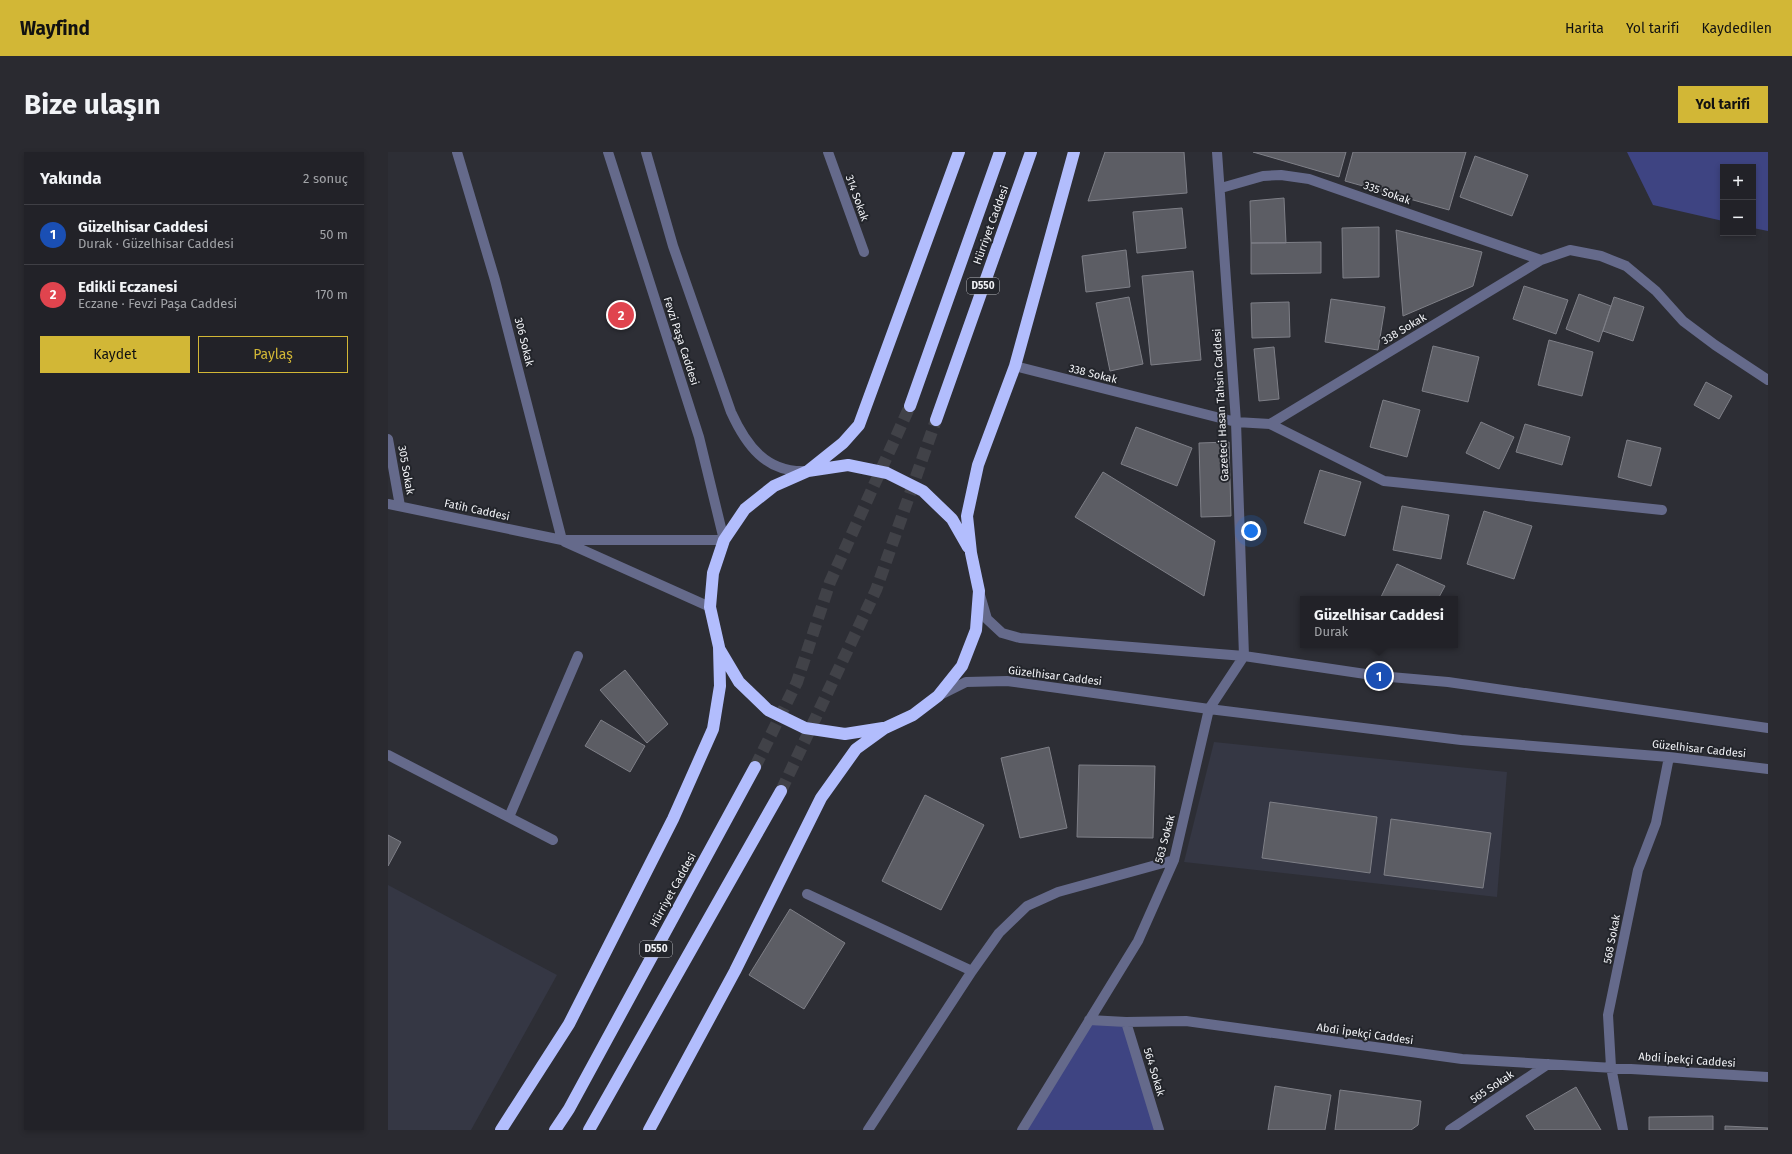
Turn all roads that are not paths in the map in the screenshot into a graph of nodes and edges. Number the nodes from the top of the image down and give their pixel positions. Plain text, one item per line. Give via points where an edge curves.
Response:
1 (457, 152) edge
2 (608, 152) edge
3 (646, 152) edge
4 (828, 152) edge
5 (959, 152) edge
6 (1000, 152) edge
7 (1031, 152) edge
8 (1074, 152) edge
9 (1217, 152) edge
10 (1221, 188) junction
11 (864, 252) dead end
12 (1541, 260) junction
13 (1015, 366) junction
14 (1768, 380) edge
15 (910, 406) tunnel mouth
16 (936, 420) tunnel mouth
17 (1236, 422) junction
18 (1270, 424) junction
19 (388, 439) edge
20 (808, 471) junction
21 (388, 504) edge
22 (400, 506) junction
23 (1662, 510) dead end
24 (562, 540) junction
25 (724, 540) junction
26 (971, 553) junction
27 (979, 591) junction
28 (710, 607) junction
29 (719, 647) junction
30 (578, 656) dead end
31 (1244, 656) junction
32 (938, 696) junction
33 (1209, 709) junction
34 (885, 728) junction
35 (1768, 728) edge
36 (388, 754) edge
37 (1669, 757) junction
38 (755, 767) tunnel mouth
39 (1768, 768) edge
40 (781, 790) tunnel mouth
41 (509, 817) junction
42 (553, 840) dead end
43 (1174, 860) junction
44 (807, 894) dead end
45 (972, 970) junction
46 (1089, 1020) junction
47 (1126, 1022) junction
48 (1548, 1064) junction
49 (1611, 1067) junction
50 (1768, 1077) edge
51 (501, 1130) edge
52 (556, 1130) edge
53 (589, 1130) edge
54 (649, 1130) edge
55 (868, 1130) edge
56 (1022, 1130) edge
57 (1159, 1130) edge
58 (1450, 1130) edge
59 (1623, 1130) edge

1 - 24 street, 306 Sokak via 495,280
2 - 25 street, Fevzi Paşa Caddesi via 699,437
3 - 20 street, Fevzi Paşa Caddesi via 672,246 731,412 741,433 757,453 774,467 793,472
4 - 11 street, 314 Sokak
5 - 20 highway via 860,425 843,443
6 - 15 highway, Hürriyet Caddesi / D550
7 - 16 highway, Hürriyet Caddesi / D550
8 - 13 highway
9 - 10 street, Gazeteci Hasan Tahsin Caddesi
10 - 12 street, 335 Sokak via 1263,176 1281,175 1309,179
10 - 17 street, Gazeteci Hasan Tahsin Caddesi
12 - 14 street, 338 Sokak via 1570,250 1601,256 1626,266 1656,291 1682,321
12 - 18 street, 338 Sokak
13 - 17 street, 338 Sokak
13 - 26 highway via 978,465 967,516
17 - 18 street, 338 Sokak
17 - 31 street, Gazeteci Hasan Tahsin Caddesi
18 - 23 street via 1384,481
19 - 22 street, 305 Sokak
20 - 25 highway via 774,486 745,509
20 - 26 highway via 848,465 887,473 923,491 952,519
21 - 22 street, Fatih Caddesi
22 - 24 street, Fatih Caddesi
24 - 25 street, Fatih Caddesi
24 - 28 street, Fatih Caddesi
25 - 28 highway via 713,573
26 - 27 highway
27 - 31 street via 987,620 1002,633 1020,638
27 - 32 highway via 976,630 962,666
28 - 29 highway
29 - 34 highway via 739,682 768,710 805,728 845,734
29 - 51 highway via 720,686 713,729 673,819 569,1024
30 - 41 street
31 - 33 street, 563 Sokak
31 - 35 street via 1379,676 1448,682
32 - 33 street, Güzelhisar Caddesi via 966,682 1007,681
32 - 34 highway via 913,715
33 - 37 street, Güzelhisar Caddesi via 1461,740
33 - 43 street, 563 Sokak
34 - 54 highway via 856,749 821,798 735,971
36 - 41 street
37 - 39 street, Güzelhisar Caddesi
37 - 49 street, 568 Sokak via 1656,823 1638,870 1608,1015
38 - 52 highway, Hürriyet Caddesi / D550
40 - 53 highway, D550
41 - 42 street
43 - 45 street via 1058,892 1027,906 999,933
43 - 46 street, 563 Sokak via 1138,942
44 - 45 street
45 - 55 street
46 - 47 street, Abdi İpekçi Caddesi
46 - 56 street
47 - 48 street, Abdi İpekçi Caddesi via 1186,1021 1462,1059
47 - 57 street, 564 Sokak
48 - 49 street, Abdi İpekçi Caddesi
48 - 58 street, 565 Sokak
49 - 50 street, Abdi İpekçi Caddesi
49 - 59 street, 568 Sokak

